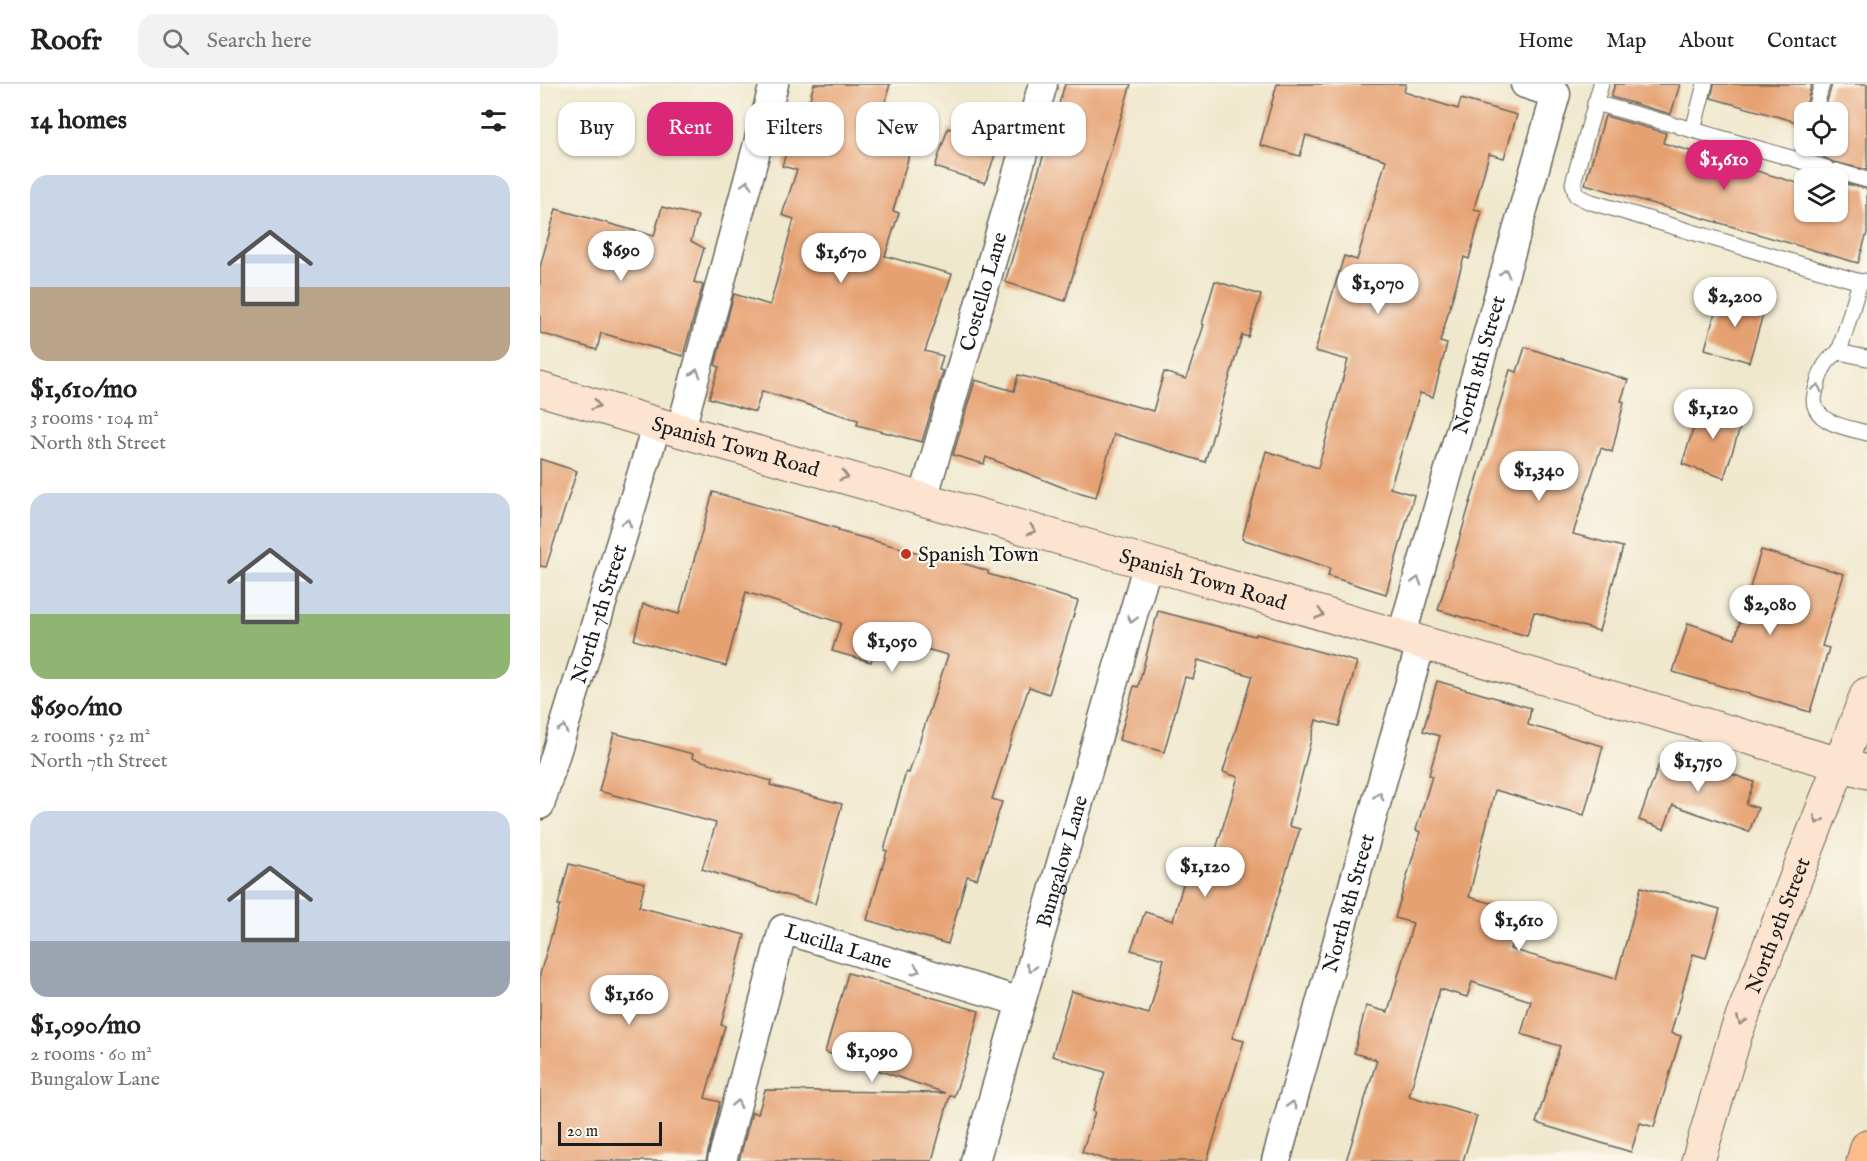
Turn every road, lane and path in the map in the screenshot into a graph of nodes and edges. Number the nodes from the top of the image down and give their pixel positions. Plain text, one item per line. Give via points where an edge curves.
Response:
1 (774, 84) edge
2 (1043, 84) edge
3 (1525, 84) edge
4 (1601, 84) edge
5 (1706, 84) edge
6 (1822, 84) edge
7 (1817, 102) edge
8 (1595, 103) junction
9 (1681, 127) junction
10 (1802, 156) edge
11 (1801, 161) junction
12 (1867, 180) edge
13 (1864, 281) edge
14 (1839, 352) junction
15 (1867, 358) edge
16 (540, 389) edge
17 (669, 426) junction
18 (1867, 433) edge
19 (923, 499) junction
20 (1148, 563) junction
21 (1411, 640) junction
22 (1867, 694) edge
23 (1853, 769) edge
24 (540, 805) edge
25 (1021, 1002) junction
26 (1867, 1147) edge
27 (722, 1161) edge
28 (975, 1161) edge
29 (1276, 1161) edge
30 (1698, 1161) edge
31 (1863, 1161) edge

17 -> 1 street, North 7th Street
2 - 19 street, Costello Lane
21 -> 3 street, North 8th Street via 1556,93
4 - 8 lane
5 - 9 lane
6 - 7 lane
8 - 9 lane
8 - 13 lane via 1573,183 1576,195
9 - 11 lane
10 - 11 lane
11 - 12 lane
13 - 14 lane
14 - 15 lane
18 -> 14 lane via 1828,421 1817,413 1814,400 1821,370
16 -> 17 street, Spanish Town Road
17 -> 19 street, Spanish Town Road
24 -> 17 street, North 7th Street
19 -> 20 street, Spanish Town Road
20 -> 21 street, Spanish Town Road
20 -> 25 street, Bungalow Lane
21 - 23 street, Spanish Town Road
29 -> 21 street, North 8th Street
22 - 23 street, North 9th Street
23 -> 30 street, North 9th Street via 1736,1033
27 -> 25 street, Lucilla Lane via 783,929
25 - 28 street, Bungalow Lane
26 - 31 highway

